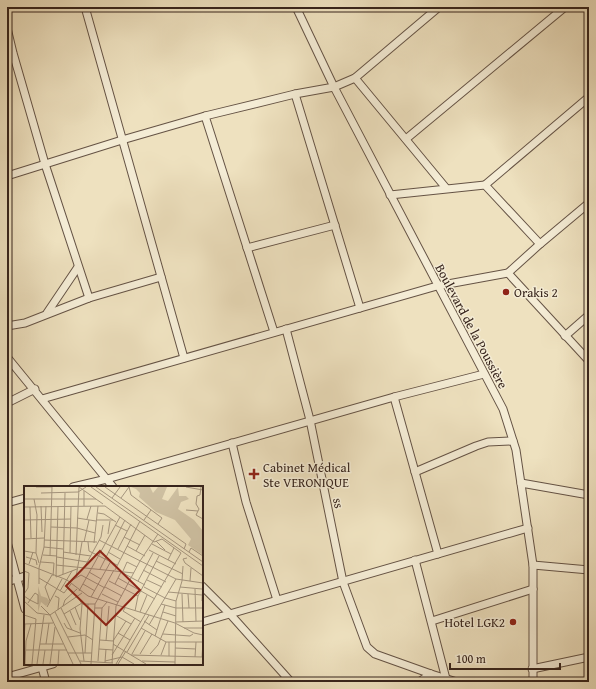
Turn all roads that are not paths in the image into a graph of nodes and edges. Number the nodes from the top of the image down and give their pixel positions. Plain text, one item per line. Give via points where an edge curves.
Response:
1 (85, 7) edge
2 (296, 7) edge
3 (438, 7) edge
4 (565, 7) edge
5 (429, 11) edge
6 (7, 28) edge
7 (354, 78) junction
8 (334, 87) junction
9 (295, 94) junction
10 (589, 97) edge
11 (205, 116) junction
12 (406, 139) junction
13 (122, 140) junction
14 (44, 164) junction
15 (7, 176) edge
16 (485, 185) junction
17 (446, 188) junction
18 (390, 195) junction
19 (589, 203) edge
20 (335, 225) junction
21 (540, 244) junction
22 (247, 248) junction
23 (78, 267) junction
24 (508, 273) junction
25 (161, 277) junction
26 (437, 286) junction
27 (89, 298) junction
28 (360, 308) junction
29 (47, 314) junction
30 (589, 315) edge
31 (7, 326) edge
32 (286, 329) junction
33 (274, 332) junction
34 (565, 336) junction
35 (7, 357) edge
36 (184, 358) junction
37 (589, 361) edge
38 (484, 374) junction
39 (35, 389) junction
40 (394, 397) junction
41 (42, 399) junction
42 (7, 403) edge
43 (310, 420) junction
44 (513, 441) junction
45 (232, 443) junction
46 (415, 472) junction
47 (107, 479) junction
48 (521, 483) junction
49 (76, 486) edge
50 (112, 486) edge
51 (589, 495) edge
52 (24, 498) edge
53 (7, 503) edge
54 (528, 528) junction
55 (7, 542) edge
56 (438, 554) junction
57 (415, 560) junction
58 (533, 565) junction
59 (589, 570) edge
60 (24, 576) edge
61 (16, 579) junction
62 (7, 582) edge
63 (343, 582) junction
64 (203, 587) edge
65 (533, 589) junction
66 (277, 600) junction
67 (24, 606) edge
68 (230, 614) junction
69 (432, 621) junction
70 (203, 622) edge
71 (589, 657) edge
72 (41, 666) edge
73 (532, 669) junction
74 (431, 674) junction
75 (7, 677) edge
76 (446, 679) junction
77 (46, 682) edge
78 (290, 682) edge
79 (420, 682) edge
80 (457, 682) edge
81 (533, 682) edge

1 - 13 street
2 - 8 street, Boulevard de la Poussière
3 - 5 street
4 - 12 street
5 - 7 street
6 - 14 street
7 - 8 street
7 - 12 street
8 - 9 street
8 - 18 street, Boulevard de la Poussière
9 - 11 street
9 - 20 street
10 - 16 street
11 - 13 street
11 - 22 street
12 - 17 street
13 - 14 street
13 - 25 street
14 - 15 street
14 - 23 street
16 - 17 street
16 - 21 street
17 - 18 street
18 - 26 street, Boulevard de la Poussière
19 - 21 street
20 - 22 street
20 - 28 street
21 - 24 street
22 - 33 street
23 - 27 street
23 - 29 street
24 - 26 street
24 - 34 street
25 - 27 street
25 - 36 street
26 - 28 street
26 - 38 street, Boulevard de la Poussière
27 - 29 street
28 - 32 street
29 - 31 street
30 - 34 street
32 - 33 street
32 - 43 street, ss
33 - 36 street
34 - 37 street
35 - 39 street
36 - 41 street
38 - 40 street
38 - 44 street, Boulevard de la Poussière via 503,409
39 - 41 street
39 - 42 street
40 - 43 street
40 - 46 street
41 - 47 street
43 - 45 street
43 - 63 street, ss
44 - 46 street via 488,442
44 - 48 street, Boulevard de la Poussière
45 - 47 street
45 - 66 street via 246,502
46 - 56 street
47 - 49 street
47 - 50 street
48 - 51 street
48 - 54 street, Boulevard de la Poussière
52 - 53 street
54 - 56 street
54 - 58 street, Boulevard de la Poussière
55 - 61 street
56 - 57 street
57 - 63 street
57 - 69 street
58 - 59 street
58 - 65 street, Boulevard de la Poussière
60 - 61 street
61 - 62 street
61 - 67 street
63 - 66 street
63 - 74 street, ss via 367,647 375,654
64 - 68 street
65 - 69 street
65 - 73 street, Boulevard de la Poussière
66 - 68 street
68 - 70 street
68 - 78 street
69 - 76 street
71 - 73 street
72 - 75 street
72 - 77 street
73 - 81 street, Boulevard de la Poussière
74 - 76 street
74 - 79 street
76 - 80 street

